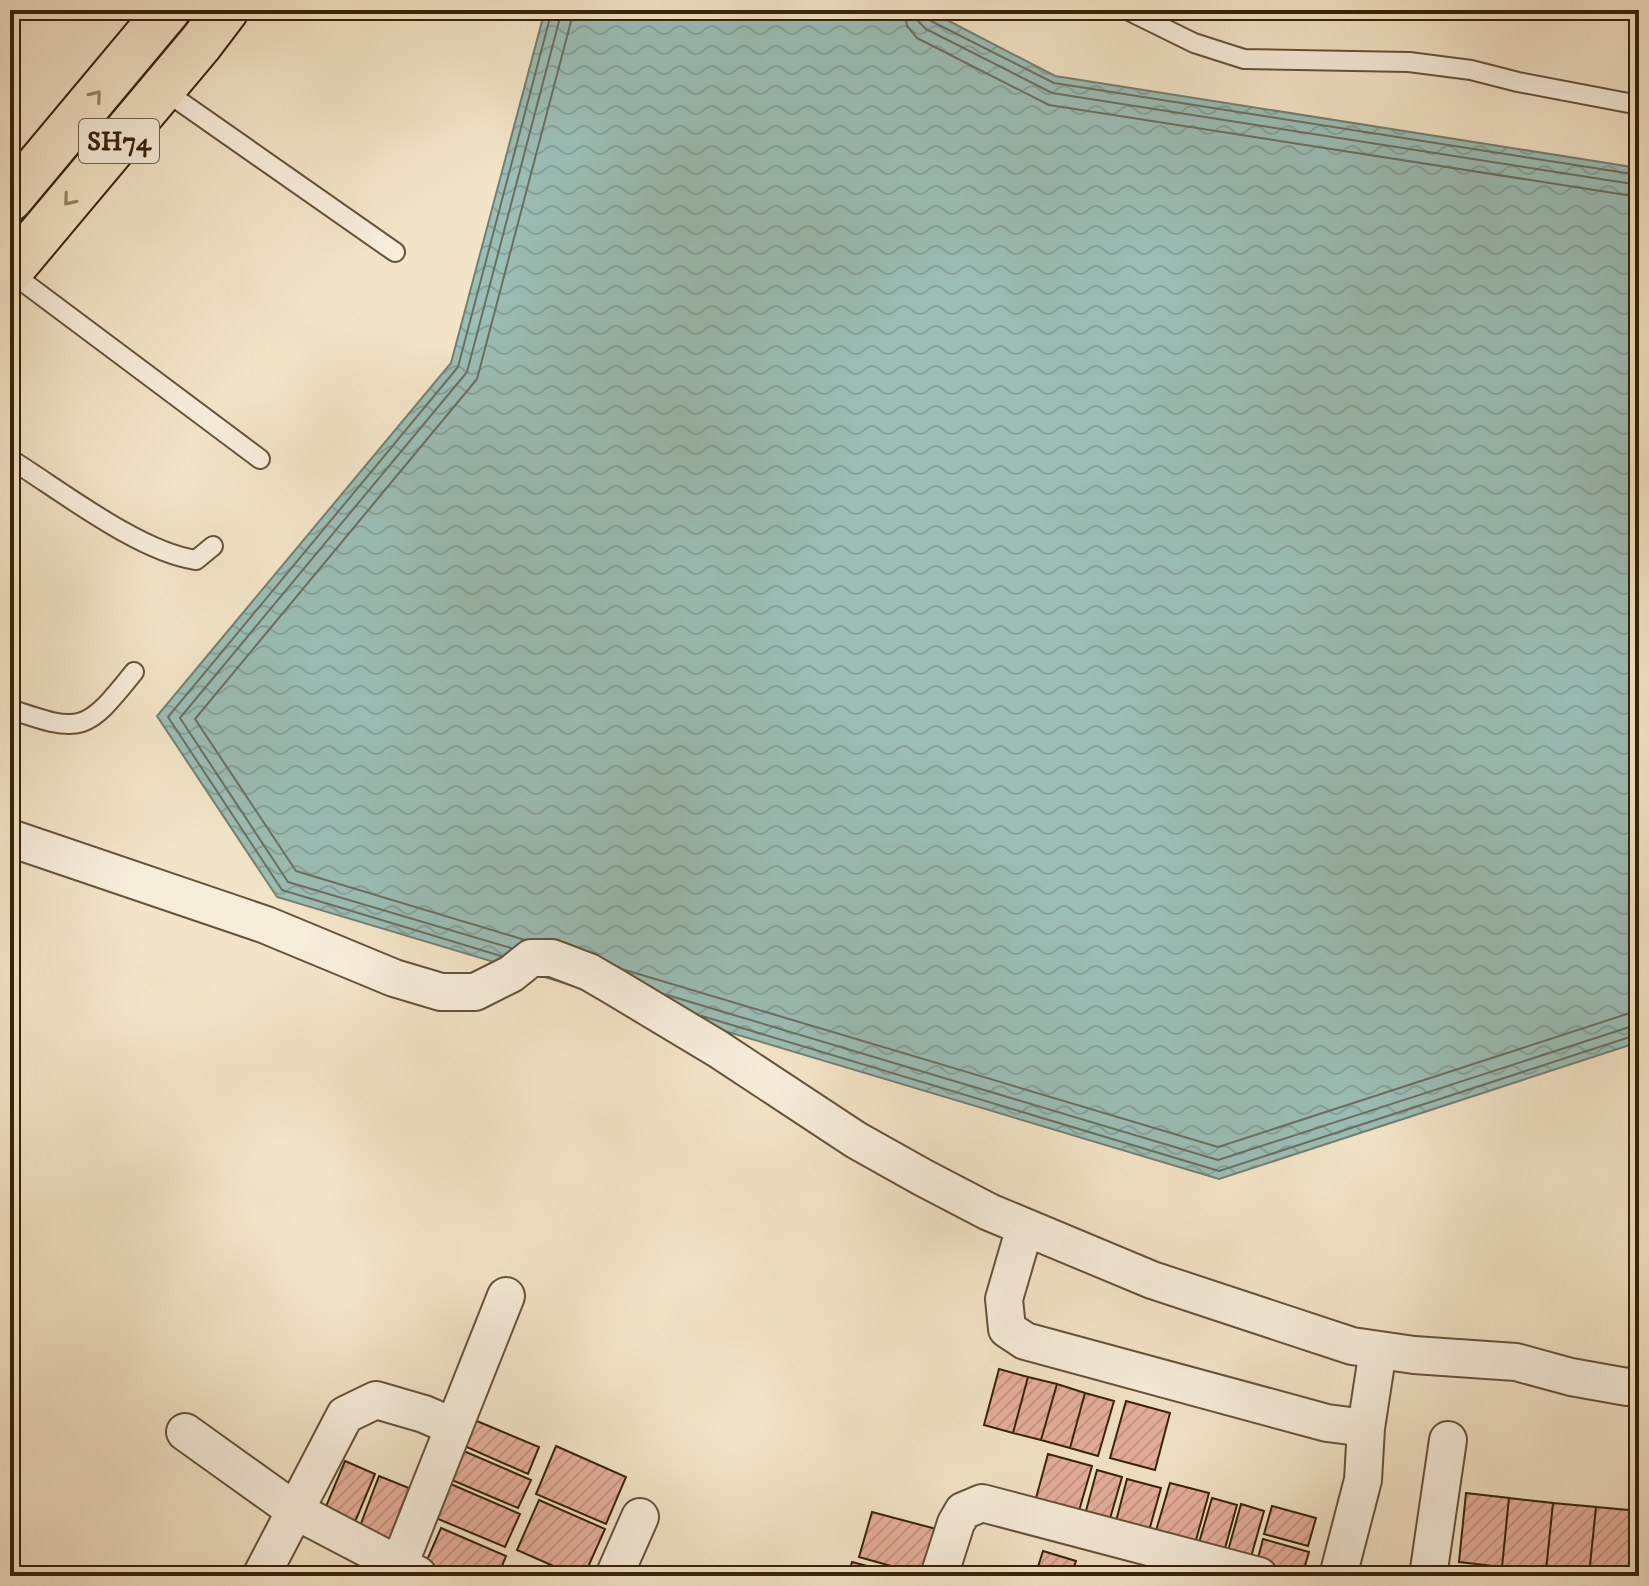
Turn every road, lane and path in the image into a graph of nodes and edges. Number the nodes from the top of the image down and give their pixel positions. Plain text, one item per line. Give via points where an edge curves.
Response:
1 (168, 10) edge
2 (226, 10) edge
3 (1127, 10) edge
4 (162, 89) junction
5 (1639, 105) edge
6 (10, 199) edge
7 (395, 252) dead end
8 (10, 271) edge
9 (10, 459) edge
10 (260, 459) dead end
11 (213, 546) dead end
12 (134, 672) dead end
13 (10, 709) edge
14 (10, 838) edge
15 (1025, 1227) junction
16 (506, 1296) dead end
17 (1378, 1350) junction
18 (1639, 1386) edge
19 (452, 1426) junction
20 (1366, 1428) junction
21 (185, 1432) dead end
22 (1448, 1440) dead end
23 (294, 1510) junction
24 (640, 1517) dead end
25 (409, 1571) edge
26 (1435, 1575) edge
27 (261, 1576) edge
28 (614, 1576) edge
29 (939, 1576) edge
30 (1259, 1576) edge
31 (1338, 1576) edge

6 -> 1 main road, SH74
2 - 4 main road, SH74
3 - 5 lane via 1194,43 1244,59 1409,62
4 - 7 lane
4 -> 8 main road, SH74
8 - 10 lane
9 - 11 lane via 175,557 196,560
12 - 13 lane via 105,709 79,725 56,725
14 - 15 street via 266,925 441,992 475,992 531,958 552,958 576,967 718,1049 856,1140
15 - 17 street via 1152,1280
15 - 20 street via 1004,1299 1007,1329 1025,1341 1327,1423
16 - 19 street
17 - 18 street via 1516,1362 1571,1377
17 - 20 street
19 - 23 street via 376,1400 345,1415
19 - 25 street
20 - 31 street via 1363,1480
21 - 23 street
22 - 26 street
23 - 25 street
23 - 27 street
24 - 28 street
29 - 30 street via 963,1511 982,1503

